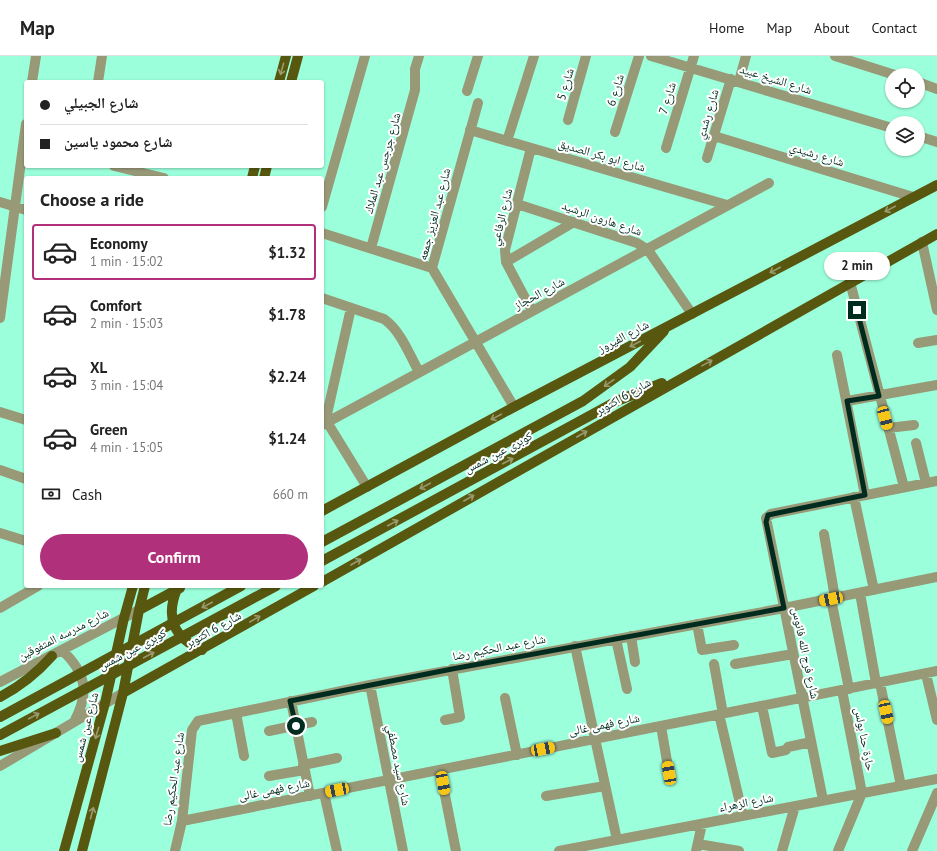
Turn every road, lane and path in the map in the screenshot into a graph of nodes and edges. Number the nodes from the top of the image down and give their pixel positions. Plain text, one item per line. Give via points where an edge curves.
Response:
1 (36, 56) edge
2 (102, 56) edge
3 (286, 56) edge
4 (298, 56) edge
5 (365, 56) edge
6 (419, 56) edge
7 (478, 56) edge
8 (534, 56) edge
9 (586, 56) edge
10 (639, 56) edge
11 (651, 56) edge
12 (694, 56) edge
13 (746, 56) edge
14 (835, 56) edge
15 (690, 68) junction
16 (885, 72) edge
17 (32, 80) edge
18 (101, 80) edge
19 (280, 80) edge
20 (292, 80) edge
21 (735, 80) junction
22 (925, 85) edge
23 (937, 89) edge
24 (467, 91) dead end
25 (478, 104) dead end
26 (568, 120) dead end
27 (885, 126) edge
28 (470, 130) junction
29 (615, 132) dead end
30 (714, 136) junction
31 (925, 138) edge
32 (507, 141) junction
33 (937, 142) edge
34 (24, 146) edge
35 (531, 148) junction
36 (666, 148) dead end
37 (707, 158) dead end
38 (122, 168) edge
39 (156, 176) edge
40 (768, 183) dead end
41 (937, 185) edge
42 (913, 197) junction
43 (324, 200) edge
44 (0, 202) edge
45 (517, 204) junction
46 (727, 205) junction
47 (15, 207) junction
48 (24, 209) edge
49 (574, 222) junction
50 (324, 234) edge
51 (937, 234) edge
52 (922, 242) junction
53 (371, 248) junction
54 (4, 250) edge
55 (648, 250) junction
56 (506, 262) junction
57 (432, 268) junction
58 (850, 282) junction
59 (324, 299) edge
60 (1, 305) edge
61 (352, 308) junction
62 (937, 310) edge
63 (532, 311) junction
64 (692, 314) junction
65 (0, 318) edge
66 (667, 327) junction
67 (937, 340) edge
68 (474, 342) junction
69 (918, 343) dead end
70 (837, 355) dead end
71 (419, 372) junction
72 (690, 373) junction
73 (937, 385) edge
74 (879, 396) junction
75 (847, 401) junction
76 (514, 407) junction
77 (0, 412) edge
78 (24, 419) edge
79 (325, 423) edge
80 (914, 424) dead end
81 (888, 428) junction
82 (916, 443) dead end
83 (0, 470) edge
84 (24, 477) edge
85 (937, 481) edge
86 (926, 483) junction
87 (367, 487) junction
88 (904, 487) junction
89 (865, 495) junction
90 (854, 497) junction
91 (324, 510) edge
92 (0, 533) edge
93 (824, 534) dead end
94 (24, 540) edge
95 (324, 541) edge
96 (324, 560) edge
97 (937, 577) edge
98 (324, 581) edge
99 (35, 588) edge
100 (132, 588) edge
101 (144, 588) edge
102 (180, 588) edge
103 (237, 588) edge
104 (272, 588) edge
105 (310, 588) edge
106 (874, 590) junction
107 (860, 593) junction
108 (833, 598) junction
109 (0, 608) edge
110 (784, 608) junction
111 (139, 610) junction
112 (124, 618) junction
113 (697, 624) junction
114 (631, 636) junction
115 (616, 639) junction
116 (734, 645) dead end
117 (575, 646) junction
118 (62, 650) junction
119 (202, 650) junction
120 (793, 654) junction
121 (52, 656) junction
122 (635, 662) dead end
123 (714, 664) dead end
124 (735, 664) dead end
125 (452, 669) junction
126 (937, 671) edge
127 (926, 674) junction
128 (0, 682) edge
129 (878, 683) junction
130 (370, 685) junction
131 (627, 689) dead end
132 (846, 690) junction
133 (123, 693) junction
134 (0, 697) edge
135 (505, 698) dead end
136 (802, 698) junction
137 (290, 701) junction
138 (106, 703) junction
139 (762, 706) junction
140 (236, 713) junction
141 (721, 714) junction
142 (0, 717) edge
143 (445, 720) dead end
144 (937, 720) edge
145 (74, 722) junction
146 (312, 722) dead end
147 (296, 726) junction
148 (661, 726) junction
149 (269, 731) dead end
150 (56, 733) junction
151 (0, 735) edge
152 (595, 739) junction
153 (811, 742) junction
154 (0, 751) edge
155 (517, 755) junction
156 (244, 756) dead end
157 (336, 758) dead end
158 (0, 766) edge
159 (304, 767) junction
160 (440, 770) junction
161 (669, 773) dead end
162 (269, 776) dead end
163 (937, 779) edge
164 (389, 780) junction
165 (605, 786) junction
166 (901, 786) junction
167 (324, 793) junction
168 (862, 793) junction
169 (937, 793) edge
170 (310, 796) junction
171 (546, 796) dead end
172 (823, 800) junction
173 (795, 806) junction
174 (743, 816) junction
175 (182, 821) junction
176 (702, 824) junction
177 (617, 840) junction
178 (697, 847) edge
179 (64, 851) edge
180 (82, 851) edge
181 (175, 851) edge
182 (337, 851) edge
183 (403, 851) edge
184 (456, 851) edge
185 (559, 851) edge
186 (738, 851) edge
187 (782, 851) edge
188 (838, 851) edge
189 (912, 851) edge

1 - 17 street
2 - 18 street
3 -> 19 main road
4 - 20 main road
5 - 43 street
6 - 53 street, شارع جرجس عبد الملاك via 415,69 414,97
7 - 24 street
8 - 32 street
9 - 26 street, شارع 5
10 - 29 street, شارع 6
11 - 15 street, شارع الشيخ عبيد
12 - 15 street, شارع 7
13 - 21 street, شارع رشدي
14 - 16 street
15 - 21 street, شارع الشيخ عبيد
15 - 36 street, شارع 7
21 - 27 street, شارع الشيخ عبيد
21 - 30 street, شارع رشدي
22 - 23 street
25 - 28 street, شارع عبد العزيز جمعه
28 - 32 street, شارع ابو بكر الصديق
28 - 57 street, شارع عبد العزيز جمعه
30 - 37 street, شارع رشدي
30 - 42 street, شارع رشيدي
31 - 33 street
32 - 35 street, شارع ابو بكر الصديق
34 - 47 street
35 - 45 street, شارع الرفاعي
35 - 46 street, شارع ابو بكر الصديق
38 - 39 street
40 - 46 street, شارع الحجاز
41 - 42 main road, شارع الفيروز
42 -> 64 main road, شارع الفيروز
44 - 47 street
45 - 49 street, شارع هارون الرشيد
45 - 56 street, شارع الرفاعي via 505,250
46 - 55 street, شارع الحجاز
47 - 48 street
47 - 54 street
49 - 55 street, شارع هارون الرشيد via 627,239
49 - 56 street
50 - 53 street
51 - 52 main road, شارع 6 اكتوبر
52 - 58 main road, شارع 6 اكتوبر
52 - 62 street
53 - 57 street
54 - 60 street
55 - 63 street, شارع الحجاز
55 - 64 street, شارع هارون الرشيد
56 - 63 street, شارع الرفاعي
57 - 68 street, شارع عبد العزيز جمعه
72 -> 58 main road, شارع 6 اكتوبر
58 - 74 street
59 - 61 street
60 - 65 street
61 - 71 street via 384,319 390,324 396,330
61 - 79 street
63 - 68 street, شارع الحجاز
64 - 66 main road, شارع الفيروز
66 -> 76 main road, شارع الفيروز
66 -> 95 main road, كوبرى عين شمس via 630,367 583,401
67 - 69 street
68 - 71 street, شارع الحجاز
68 - 76 street, شارع عبد العزيز جمعه
70 - 75 street
71 - 79 street, شارع الحجاز
96 -> 72 main road, كوبرى عين شمس via 617,401
98 -> 72 main road, شارع 6 اكتوبر
73 - 74 street
74 - 75 street
74 - 81 street
75 - 89 street
76 -> 87 main road, شارع الفيروز
77 - 78 street
79 - 87 street
80 - 81 street
81 - 88 street
82 - 86 street
83 - 84 street
85 - 86 street
86 - 88 street
87 - 91 main road, شارع الفيروز
88 - 89 street
89 - 90 street
90 - 106 street
90 - 110 street, شارع فرج الله فانوس via 771,514 766,518
92 - 94 street
93 - 108 street, حارة حنا بولس
97 - 106 street, شارع عبد الحكيم رضا
99 - 109 street
100 - 112 main road, شارع عين شمس
101 - 111 main road
102 - 111 main road
102 - 119 main road via 172,607 174,626 191,645
103 -> 142 main road, كوبرى عين شمس, bridge
151 -> 104 main road, كوبرى عين شمس, bridge
119 -> 105 main road, شارع 6 اكتوبر
106 - 107 street, شارع عبد الحكيم رضا
107 - 108 street, شارع عبد الحكيم رضا
107 - 129 street
108 - 110 street, شارع عبد الحكيم رضا
108 - 132 street, حارة حنا بولس
110 - 113 street, شارع عبد الحكيم رضا
110 - 120 street, شارع فرج الله فانوس
111 - 112 street, شارع مدرسه المتفوقين
111 - 133 main road
112 - 118 street, شارع مدرسه المتفوقين
112 - 138 main road, شارع عين شمس
113 - 114 street, شارع عبد الحكيم رضا
113 - 116 street via 702,650
114 - 115 street, شارع عبد الحكيم رضا
114 - 122 street
115 - 117 street, شارع عبد الحكيم رضا
115 - 131 street
117 - 125 street, شارع عبد الحكيم رضا
117 - 152 street
118 - 121 street, شارع مدرسه المتفوقين
118 - 145 street via 74,661 82,675 82,707
119 - 133 main road, شارع 6 اكتوبر
120 - 124 street
120 - 136 street, شارع فرج الله فانوس
121 - 128 street, شارع مدرسه المتفوقين
121 - 134 main road via 40,670
123 - 141 street
125 - 130 street, شارع عبد الحكيم رضا
125 - 143 street via 460,717
126 - 127 street, شارع فهمى غالى
127 - 129 street, شارع فهمى غالى
127 - 144 street
129 - 132 street, شارع فهمى غالى
129 - 166 street
130 - 137 street, شارع عبد الحكيم رضا
130 - 164 street, شارع سيد مصطفي
132 - 136 street, شارع فهمى غالى
132 - 168 street, حارة حنا بولس
133 - 138 street
180 -> 133 main road
135 - 155 street
136 - 139 street, شارع فهمى غالى
136 - 153 street, شارع فرج الله فانوس
137 - 140 street, شارع عبد الحكيم رضا
137 - 147 street
138 - 145 street
138 -> 179 main road, شارع عين شمس
139 - 141 street, شارع فهمى غالى
139 - 153 street via 772,752
140 - 156 street
140 - 175 street, شارع عبد الحكيم رضا via 205,719 194,725
141 - 148 street, شارع فهمى غالى
141 - 174 street
145 - 150 street
146 - 147 street
147 - 149 street
147 - 159 street
148 - 152 street, شارع فهمى غالى
148 - 161 street
150 - 154 main road
150 - 158 street
152 - 155 street, شارع فهمى غالى
152 - 165 street
153 - 172 street, شارع فرج الله فانوس
155 - 160 street, شارع فهمى غالى
157 - 159 street
159 - 162 street
159 - 170 street
160 - 164 street, شارع فهمى غالى
160 - 184 street
163 - 166 street, شارع الزهراء
164 - 167 street, شارع فهمى غالى
164 - 183 street, شارع سيد مصطفي
165 - 171 street
165 - 177 street
166 - 168 street, شارع الزهراء
167 - 170 street, شارع فهمى غالى
167 - 182 street
168 - 172 street, شارع الزهراء
168 - 188 street
169 - 189 street
170 - 175 street, شارع فهمى غالى
172 - 173 street, شارع الزهراء
173 - 174 street, شارع الزهراء
173 - 187 street
174 - 176 street, شارع الزهراء
175 - 181 street, شارع عبد الحكيم رضا
176 - 177 street, شارع الزهراء
176 - 178 street
177 - 185 street, شارع الزهراء
178 - 186 street

